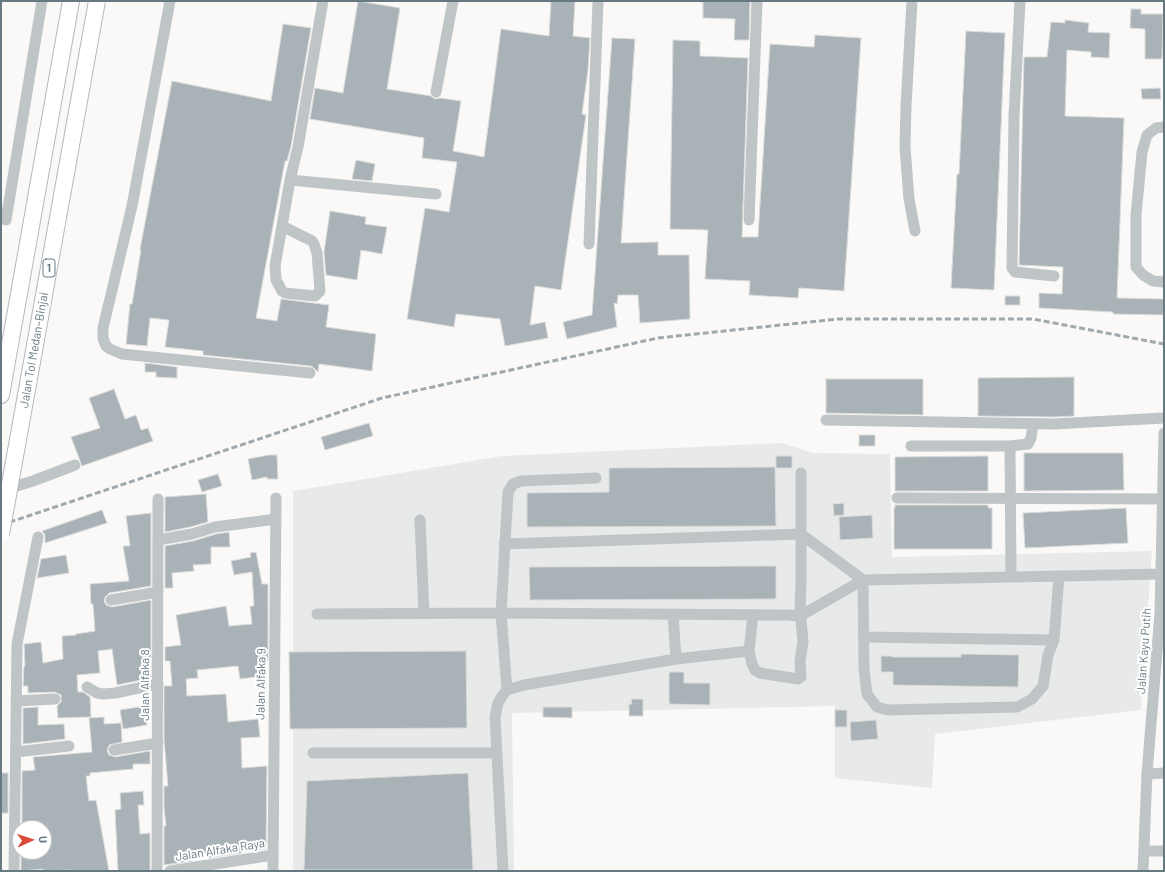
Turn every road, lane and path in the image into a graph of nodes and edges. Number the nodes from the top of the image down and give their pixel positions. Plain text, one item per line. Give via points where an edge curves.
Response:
1 (42, 1) edge
2 (71, 1) edge
3 (96, 1) edge
4 (170, 1) edge
5 (323, 1) edge
6 (453, 1) edge
7 (598, 1) edge
8 (757, 1) edge
9 (912, 1) edge
10 (1020, 1) edge
11 (436, 92) dead end
12 (1164, 127) edge
13 (290, 180) junction
14 (436, 194) dead end
15 (6, 220) dead end
16 (749, 220) dead end
17 (282, 226) junction
18 (915, 231) dead end
19 (589, 244) dead end
20 (1054, 276) dead end
21 (1164, 282) edge
22 (310, 373) dead end
23 (1, 395) edge
24 (1164, 418) edge
25 (826, 420) dead end
26 (1033, 424) junction
27 (1164, 433) edge
28 (911, 446) dead end
29 (1010, 446) junction
30 (75, 465) dead end
31 (801, 474) dead end
32 (596, 478) dead end
33 (1, 491) edge
34 (276, 498) dead end
35 (898, 498) dead end
36 (1010, 498) junction
37 (158, 499) dead end
38 (1162, 499) junction
39 (276, 519) junction
40 (420, 520) dead end
41 (1163, 524) edge
42 (1, 534) edge
43 (801, 534) junction
44 (38, 537) dead end
45 (158, 540) junction
46 (504, 544) junction
47 (1162, 574) junction
48 (1059, 576) junction
49 (1011, 577) junction
50 (863, 580) junction
51 (158, 592) junction
52 (111, 600) dead end
53 (500, 613) junction
54 (1162, 613) edge
55 (317, 614) dead end
56 (424, 614) junction
57 (673, 614) junction
58 (752, 615) junction
59 (800, 616) junction
60 (864, 637) junction
61 (1054, 640) junction
62 (749, 651) junction
63 (676, 659) junction
64 (158, 684) junction
65 (88, 687) dead end
66 (507, 690) junction
67 (56, 699) dead end
68 (16, 701) junction
69 (158, 743) junction
70 (69, 746) dead end
71 (114, 750) dead end
72 (16, 752) junction
73 (313, 753) dead end
74 (496, 753) junction
75 (1164, 773) edge
76 (1147, 774) junction
77 (1144, 851) junction
78 (1164, 851) edge
79 (273, 855) junction
80 (14, 871) edge
81 (157, 871) edge
82 (170, 871) edge
83 (273, 871) edge
84 (503, 871) edge
85 (1143, 871) edge

1 - 15 street
2 - 23 highway, Jalan Tol Medan–Binjai
3 - 42 highway, Jalan Tol Medan–Binjai / 1, bridge
4 - 22 street via 132,206 103,328 106,346 122,354
5 - 13 street
6 - 11 street
7 - 19 street
8 - 16 street
9 - 18 street via 905,147 909,199
10 - 20 street via 1014,116 1012,268 1015,272
12 - 21 street via 1156,128 1147,136 1142,152 1136,214 1136,267 1143,276 1153,281
13 - 14 street
13 - 17 street
17 - 17 street via 275,266 278,286 285,293 315,296 320,290 314,244
24 - 26 street
25 - 26 street
26 - 29 street via 1032,438 1028,444
27 - 38 street, Jalan Kayu Putih
28 - 29 street
29 - 36 street
30 - 33 street via 33,482
31 - 43 street
32 - 46 street via 521,481 513,484 508,492
34 - 39 street, Jalan Alfaka 9
35 - 36 street
36 - 38 street
36 - 49 street
37 - 45 street, Jalan Alfaka 8
38 - 41 street, Jalan Kayu Putih
39 - 45 street via 215,527
39 - 79 street, Jalan Alfaka 9
40 - 56 street
41 - 47 street, Jalan Kayu Putih
43 - 46 street
43 - 50 street
43 - 59 street
44 - 68 street via 17,644
45 - 51 street, Jalan Alfaka 8
46 - 53 street
47 - 48 street
47 - 54 street, Jalan Kayu Putih
48 - 49 street
48 - 61 street
49 - 50 street
50 - 59 street
50 - 60 street
51 - 52 street
51 - 64 street, Jalan Alfaka 8
53 - 56 street
53 - 57 street
53 - 66 street
54 - 76 street, Jalan Kayu Putih
55 - 56 street
57 - 58 street
57 - 63 street
58 - 59 street
58 - 62 street
59 - 62 street via 803,642 800,678 760,673 755,670
60 - 61 street
60 - 61 street via 867,694 877,707 888,710 1017,707 1032,699 1043,686 1048,655
62 - 63 street
63 - 66 street
64 - 65 street via 104,694
64 - 69 street, Jalan Alfaka 8
66 - 74 street via 498,703 495,717
67 - 68 street
68 - 72 street
69 - 71 street
69 - 81 street, Jalan Alfaka 8
70 - 72 street
72 - 80 street
73 - 74 street
74 - 84 street
75 - 76 street
76 - 77 street, Jalan Kayu Putih
77 - 78 street
77 - 85 street, Jalan Kayu Putih
79 - 82 street, Jalan Alfaka Raya
79 - 83 street, Jalan Alfaka 9

